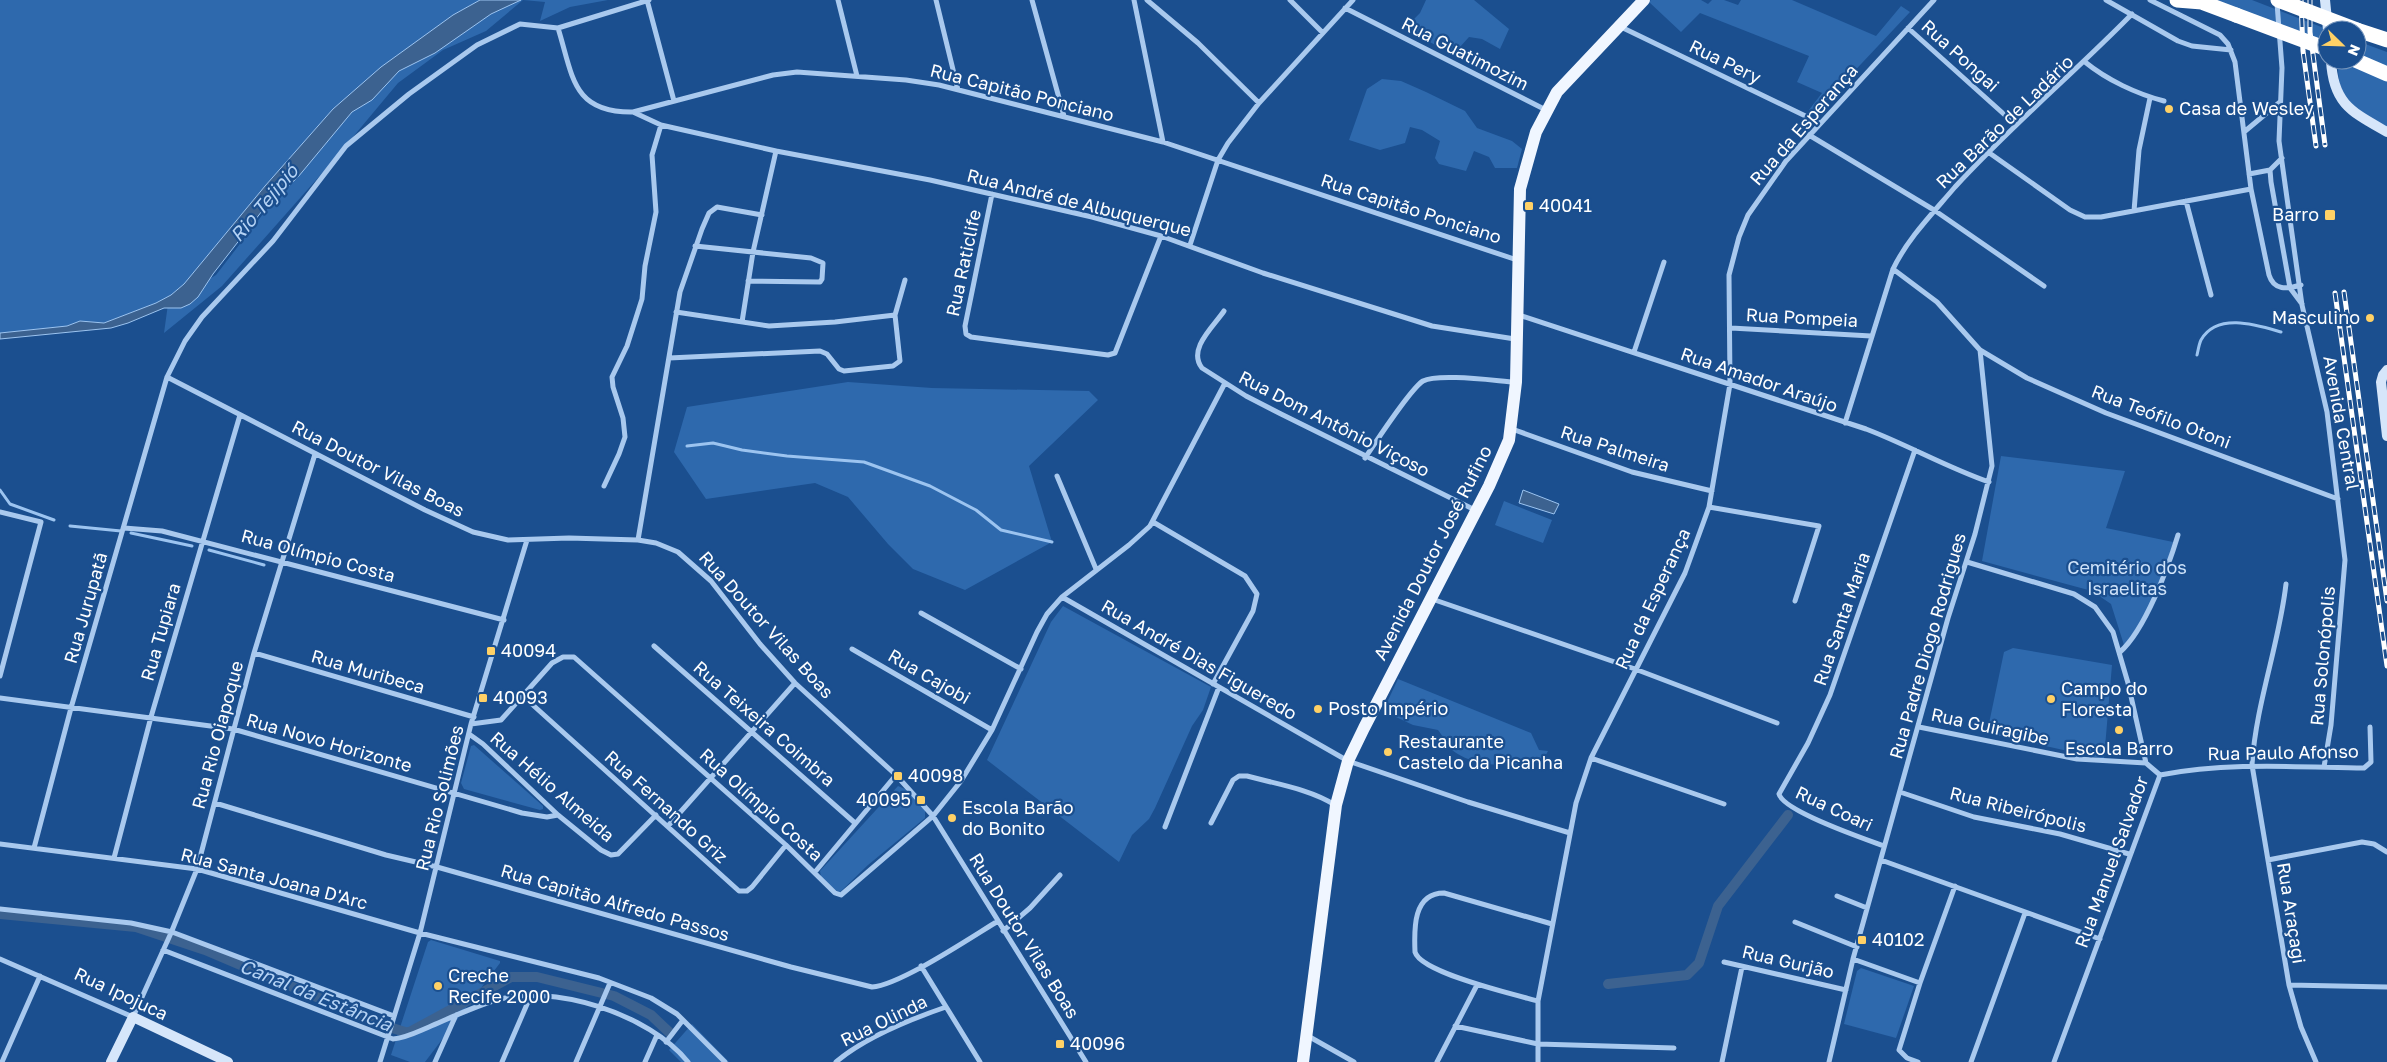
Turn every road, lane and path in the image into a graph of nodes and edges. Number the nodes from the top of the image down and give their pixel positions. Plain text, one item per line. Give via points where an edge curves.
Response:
1 (648, 0) edge
2 (838, 0) edge
3 (936, 0) edge
4 (1032, 0) edge
5 (1134, 0) edge
6 (1147, 0) edge
7 (1290, 0) edge
8 (1353, 0) edge
9 (1644, 0) edge
10 (1934, 0) edge
11 (2106, 0) edge
12 (2150, 0) edge
13 (2177, 0) edge
14 (2278, 0) edge
15 (2325, 0) edge
16 (2199, 1) edge
17 (1345, 8) junction
18 (2132, 14) junction
19 (2327, 20) edge
20 (2331, 20) edge
21 (1618, 25) junction
22 (558, 28) junction
23 (1908, 28) junction
24 (1323, 33) junction
25 (2367, 33) edge
26 (2387, 40) edge
27 (2317, 45) edge
28 (2231, 50) junction
29 (2085, 62) junction
30 (2367, 65) edge
31 (2332, 70) edge
32 (2387, 74) edge
33 (857, 76) junction
34 (958, 90) junction
35 (2150, 98) junction
36 (674, 101) junction
37 (2164, 101) dead end
38 (2280, 102) junction
39 (1259, 103) junction
40 (1546, 110) junction
41 (633, 112) junction
42 (1064, 116) junction
43 (1820, 123) junction
44 (661, 125) junction
45 (2016, 125) junction
46 (2244, 132) junction
47 (2387, 132) edge
48 (1809, 135) junction
49 (1163, 142) junction
50 (776, 151) junction
51 (1988, 152) junction
52 (2282, 158) junction
53 (1218, 160) junction
54 (2270, 170) junction
55 (2249, 174) junction
56 (2251, 189) junction
57 (992, 194) junction
58 (2186, 201) junction
59 (1934, 210) junction
60 (2134, 211) junction
61 (762, 215) junction
62 (1161, 236) junction
63 (1190, 245) junction
64 (695, 246) junction
65 (753, 252) junction
66 (1518, 260) junction
67 (1664, 262) dead end
68 (1893, 269) junction
69 (905, 280) dead end
70 (748, 281) junction
71 (2301, 285) junction
72 (2044, 286) dead end
73 (2290, 288) junction
74 (2211, 295) dead end
75 (2302, 305) junction
76 (1224, 311) dead end
77 (676, 312) junction
78 (895, 314) junction
79 (1516, 314) junction
80 (742, 322) junction
81 (1731, 328) junction
82 (1871, 336) junction
83 (1516, 339) junction
84 (1980, 350) junction
85 (1634, 352) junction
86 (669, 358) junction
87 (2387, 370) edge
88 (167, 377) junction
89 (1516, 382) junction
90 (1226, 383) junction
91 (1730, 384) junction
92 (240, 415) junction
93 (1845, 423) junction
94 (1512, 428) junction
95 (2387, 436) edge
96 (1916, 450) junction
97 (315, 454) junction
98 (1365, 458) junction
99 (1058, 476) dead end
100 (1988, 482) junction
101 (604, 486) dead end
102 (1712, 491) junction
103 (2338, 499) junction
104 (1709, 507) junction
105 (1475, 510) junction
106 (0, 512) edge
107 (1153, 522) junction
108 (124, 528) junction
109 (2178, 535) dead end
110 (527, 540) junction
111 (638, 540) junction
112 (203, 541) junction
113 (2344, 547) joint
114 (282, 560) junction
115 (1967, 562) junction
116 (1096, 570) junction
117 (2286, 584) dead end
118 (1062, 597) junction
119 (1429, 598) junction
120 (1795, 601) dead end
121 (921, 613) dead end
122 (504, 620) junction
123 (654, 646) dead end
124 (852, 650) dead end
125 (2120, 652) junction
126 (254, 653) junction
127 (1021, 669) junction
128 (1635, 669) junction
129 (0, 676) edge
130 (795, 683) junction
131 (1213, 684) junction
132 (1219, 687) junction
133 (524, 697) junction
134 (0, 698) edge
135 (71, 708) junction
136 (151, 717) junction
137 (474, 717) junction
138 (1777, 723) dead end
139 (471, 724) junction
140 (1919, 727) junction
141 (2370, 727) dead end
142 (233, 729) junction
143 (753, 730) junction
144 (992, 730) junction
145 (469, 734) junction
146 (1591, 758) junction
147 (1348, 761) junction
148 (2146, 763) junction
149 (2252, 764) junction
150 (2324, 767) junction
151 (896, 775) junction
152 (2160, 775) junction
153 (709, 779) junction
154 (1781, 791) joint
155 (1900, 792) junction
156 (455, 793) junction
157 (215, 804) junction
158 (1724, 804) dead end
159 (1336, 805) junction
160 (558, 815) junction
161 (656, 815) junction
162 (933, 816) junction
163 (855, 823) junction
164 (1211, 823) dead end
165 (668, 826) junction
166 (1165, 827) dead end
167 (1570, 833) junction
168 (0, 844) edge
169 (786, 845) junction
170 (1884, 846) junction
171 (34, 848) junction
172 (2387, 852) edge
173 (2129, 854) junction
174 (114, 858) junction
175 (1881, 860) junction
176 (2268, 860) junction
177 (437, 867) junction
178 (197, 869) junction
179 (815, 872) junction
180 (1060, 875) dead end
181 (1955, 886) junction
182 (1837, 896) dead end
183 (1867, 908) junction
184 (0, 909) edge
185 (2024, 913) junction
186 (998, 921) junction
187 (1795, 922) dead end
188 (1552, 924) junction
189 (1004, 931) junction
190 (171, 933) junction
191 (420, 933) junction
192 (2100, 939) junction
193 (1857, 946) junction
194 (164, 949) junction
195 (0, 959) edge
196 (1853, 959) junction
197 (1724, 962) dead end
198 (921, 966) junction
199 (1742, 967) junction
200 (40, 976) junction
201 (610, 984) junction
202 (1920, 984) junction
203 (1477, 985) junction
204 (2289, 985) junction
205 (2387, 987) edge
206 (1846, 990) junction
207 (531, 995) junction
208 (1538, 1002) junction
209 (601, 1007) junction
210 (946, 1007) junction
211 (456, 1015) junction
212 (132, 1016) junction
213 (394, 1018) junction
214 (683, 1020) junction
215 (1456, 1026) junction
216 (657, 1035) junction
217 (388, 1036) junction
218 (1307, 1036) junction
219 (666, 1042) junction
220 (1538, 1044) junction
221 (1674, 1048) dead end
222 (839, 1061) edge
223 (2, 1062) edge
224 (111, 1062) edge
225 (228, 1062) edge
226 (380, 1062) edge
227 (435, 1062) edge
228 (502, 1062) edge
229 (576, 1062) edge
230 (645, 1062) edge
231 (688, 1062) edge
232 (724, 1062) edge
233 (980, 1062) edge
234 (1086, 1062) edge
235 (1303, 1062) edge
236 (1354, 1062) edge
237 (1437, 1062) edge
238 (1538, 1062) edge
239 (1722, 1062) edge
240 (1829, 1062) edge
241 (1918, 1062) edge
242 (1971, 1062) edge
243 (2054, 1062) edge
244 (2316, 1062) edge

1 - 22 street
1 - 36 street
2 - 33 street
3 - 34 street
4 - 42 street
5 - 49 street
6 - 39 street
7 - 24 street
8 - 17 street
9 - 21 main road, Avenida Doutor José Rufino
10 - 23 street, Rua da Esperança
11 - 18 street
12 - 28 street via 2220,35
13 - 16 highway
14 - 20 highway, bridge
14 - 38 street, Avenida Central via 2282,68
15 - 19 street
16 - 27 highway, bridge
17 - 24 street
17 - 40 street, Rua Guatimozim
18 - 28 street via 2192,46
18 - 29 street, Rua Barão de Ladário
21 - 40 main road, Avenida Doutor José Rufino via 1557,92
21 - 43 street, Rua Pery
22 - 41 street, Rua Capitão Ponciano via 581,96 610,111
22 - 88 street, Rua Jurupatã via 520,24 477,45 409,94 346,146 273,241 202,317 185,341
23 - 43 street, Rua da Esperança
23 - 45 street, Rua Pongai
24 - 39 street
25 - 26 highway
28 - 46 street, Avenida Central
29 - 35 street
29 - 45 street, Rua Barão de Ladário
30 - 32 highway
31 - 47 street via 2340,100 2352,112
33 - 34 street, Rua Capitão Ponciano via 906,80
33 - 36 street, Rua Capitão Ponciano via 797,72 773,75
34 - 42 street, Rua Capitão Ponciano
35 - 37 street
35 - 60 street via 2139,150
36 - 41 street, Rua Capitão Ponciano
38 - 46 street
38 - 52 street, Avenida Central
39 - 53 street
40 - 66 main road, Avenida Doutor José Rufino via 1529,151 1520,189
41 - 44 street, Rua André de Albuquerque
42 - 49 street, Rua Capitão Ponciano
43 - 48 street, Rua da Esperança
44 - 50 street, Rua André de Albuquerque
44 - 101 street via 652,155 656,212 642,299 627,346 612,377 625,437
45 - 51 street, Rua Barão de Ladário
46 - 55 street, Avenida Central
48 - 59 street
48 - 81 street, Rua da Esperança via 1761,194 1739,237 1729,275
49 - 53 street, Rua Capitão Ponciano
50 - 57 street, Rua André de Albuquerque
50 - 61 street
51 - 59 street, Rua Barão de Ladário
51 - 60 street via 2079,215 2101,217
52 - 54 street
52 - 71 street, Avenida Central
53 - 63 street
53 - 66 street, Rua Capitão Ponciano
54 - 55 street
54 - 73 street, Avenida Central
55 - 56 street, Avenida Central
56 - 58 street
56 - 73 street, Avenida Central via 2271,281 2278,288
57 - 62 street, Rua André de Albuquerque
57 - 62 street, Rua Raticlife via 965,326 969,336 1108,355 1115,353
58 - 60 street
58 - 74 street
59 - 68 street, Rua Barão de Ladário
59 - 72 street
61 - 64 street via 717,207 709,214
61 - 65 street
62 - 63 street, Rua André de Albuquerque
63 - 83 street, Rua André de Albuquerque via 1263,273 1432,326
64 - 65 street
64 - 77 street
65 - 70 street
65 - 70 street via 819,260 823,263 822,278 820,282
66 - 79 main road, Avenida Doutor José Rufino
67 - 85 street
68 - 82 street, Rua Barão de Ladário
68 - 84 street via 1937,302
69 - 78 street
70 - 80 street
71 - 73 street
71 - 75 street, Avenida Central
73 - 75 street, Avenida Central
75 - 103 street, Avenida Central via 2327,412
76 - 90 street via 1200,344 1197,357 1202,368
77 - 80 street
77 - 86 street
78 - 80 street via 797,325 769,326
78 - 86 street via 900,358 894,366 844,370 820,350
79 - 83 main road, Avenida Doutor José Rufino
79 - 85 street, Rua Amador Araújo
81 - 82 street, Rua Pompeia
81 - 91 street, Rua da Esperança
82 - 93 street, Rua Barão de Ladário
83 - 89 main road, Avenida Doutor José Rufino
84 - 100 street, Rua Padre Diogo Rodrigues via 1992,466
84 - 103 street, Rua Teófilo Otoni via 2014,371 2106,413
85 - 91 street, Rua Amador Araújo
86 - 111 street
87 - 95 street via 2381,382
88 - 92 street, Rua Doutor Vilas Boas
88 - 108 street, Rua Jurupatã
89 - 94 main road, Avenida Doutor José Rufino
89 - 98 street via 1423,381
90 - 98 street, Rua Dom Antônio Viçoso
90 - 107 street, Rua Dom Antônio Viçoso
91 - 93 street, Rua Amador Araújo
91 - 102 street, Rua da Esperança
92 - 97 street, Rua Doutor Vilas Boas
92 - 112 street, Rua Tupiara
93 - 96 street, Rua Amador Araújo
94 - 102 street, Rua Palmeira via 1632,472
94 - 105 main road, Avenida Doutor José Rufino via 1501,460
96 - 100 street, Rua Amador Araújo
96 - 154 street, Rua Santa Maria via 1830,695
97 - 110 street, Rua Doutor Vilas Boas via 473,532 508,540
97 - 114 street, Rua Rio Oiapoque
98 - 105 street, Rua Dom Antônio Viçoso
99 - 116 street
100 - 115 street, Rua Padre Diogo Rodrigues
102 - 104 street, Rua da Esperança
103 - 113 street, Avenida Central
104 - 120 street via 1819,526
104 - 128 street, Rua da Esperança via 1684,573
105 - 119 main road, Avenida Doutor José Rufino
106 - 129 street via 41,522
107 - 116 street, Rua Dom Antônio Viçoso via 1129,546
107 - 131 street via 1244,576 1257,594 1253,611
108 - 112 street, Rua Olímpio Costa via 162,530
108 - 135 street, Rua Jurupatã
109 - 125 street via 2140,626
110 - 111 street, Rua Doutor Vilas Boas
110 - 122 street, Rua Rio Solimões
111 - 130 street, Rua Doutor Vilas Boas via 667,546 699,569
112 - 114 street, Rua Olímpio Costa
112 - 136 street, Rua Tupiara
113 - 150 street, Rua Solonópolis via 2331,725
114 - 122 street, Rua Olímpio Costa
114 - 126 street, Rua Rio Oiapoque
115 - 125 street, Rua Manuel Salvador via 2085,599 2109,626
115 - 140 street, Rua Padre Diogo Rodrigues via 1948,618
116 - 118 street, Rua Dom Antônio Viçoso
117 - 149 street, Rua Araçagi via 2283,612 2255,730
118 - 127 street, Rua Dom Antônio Viçoso via 1040,626
118 - 131 street, Rua André Dias Figueredo
119 - 128 street
119 - 147 main road, Avenida Doutor José Rufino
121 - 127 street
122 - 137 street, Rua Rio Solimões
123 - 143 street, Rua Teixeira Coimbra
124 - 144 street, Rua Cajobi
125 - 148 street, Rua Manuel Salvador
126 - 137 street, Rua Muribeca
126 - 142 street, Rua Rio Oiapoque
127 - 144 street, Rua Dom Antônio Viçoso
128 - 138 street
128 - 146 street, Rua da Esperança
130 - 143 street
130 - 151 street, Rua Doutor Vilas Boas
131 - 132 street, Rua André Dias Figueredo
132 - 147 street, Rua André Dias Figueredo
132 - 166 street
133 - 139 street via 501,720
133 - 153 street, Rua Olímpio Costa via 552,663 563,657 579,659
133 - 161 street, Rua Fernando Griz
134 - 135 street, Rua Novo Horizonte
135 - 136 street, Rua Novo Horizonte
135 - 171 street, Rua Jurupatã
136 - 142 street, Rua Novo Horizonte
136 - 174 street, Rua Tupiara
137 - 139 street, Rua Rio Solimões
139 - 145 street, Rua Rio Solimões
140 - 148 street, Rua Guiragibe via 2076,759
140 - 155 street, Rua Padre Diogo Rodrigues
141 - 150 street, Rua Paulo Afonso via 2369,765 2364,768
142 - 156 street, Rua Novo Horizonte
142 - 157 street, Rua Rio Oiapoque
143 - 153 street
143 - 163 street, Rua Teixeira Coimbra
144 - 162 street, Rua Dom Antônio Viçoso via 961,781
145 - 156 street, Rua Rio Solimões
145 - 160 street, Rua Hélio Almeida
146 - 158 street
146 - 167 street, Rua da Esperança
147 - 159 main road, Avenida Doutor José Rufino
147 - 167 street, Rua André Dias Figueredo
148 - 152 street, Rua Manuel Salvador
149 - 150 street, Rua Paulo Afonso
149 - 152 street, Rua Paulo Afonso
149 - 176 street, Rua Araçagi
151 - 162 street, Rua Doutor Vilas Boas
151 - 163 street
152 - 173 street, Rua Manuel Salvador
153 - 165 street
153 - 169 street, Rua Olímpio Costa
154 - 170 street, Rua Coari via 1779,796 1804,814
155 - 170 street, Rua Padre Diogo Rodrigues
155 - 173 street, Rua Ribeirópolis via 1974,817 2060,834
156 - 160 street, Rua Novo Horizonte via 522,813 547,817
156 - 177 street, Rua Rio Solimões
157 - 177 street, Rua Capitão Alfredo Passos
157 - 178 street, Rua Rio Oiapoque
159 - 164 street via 1298,790 1239,776 1233,780
159 - 218 main road, Avenida Doutor José Rufino
160 - 161 street, Rua Hélio Almeida via 611,856 618,854
161 - 165 street, Rua Fernando Griz
162 - 179 street, Rua Olímpio Costa via 841,895
162 - 186 street, Rua Doutor Vilas Boas
163 - 179 street
165 - 169 street, Rua Fernando Griz via 735,888 744,892 752,888
167 - 188 street, Rua da Esperança
168 - 171 street, Rua Santa Joana D'Arc
169 - 179 street, Rua Olímpio Costa
170 - 175 street, Rua Padre Diogo Rodrigues
171 - 174 street, Rua Santa Joana D'Arc
172 - 176 street via 2374,844 2362,842
173 - 192 street, Rua Manuel Salvador
174 - 178 street, Rua Santa Joana D'Arc
175 - 181 street
175 - 183 street, Rua Padre Diogo Rodrigues
176 - 204 street, Rua Araçagi
177 - 191 street, Rua Rio Solimões
177 - 198 street, Rua Capitão Alfredo Passos via 872,987 884,985
178 - 190 street, Rua Rio Oiapoque
178 - 191 street, Rua Santa Joana D'Arc
180 - 189 street
181 - 185 street
181 - 202 street
182 - 183 street
183 - 193 street, Rua Padre Diogo Rodrigues
184 - 190 street via 131,923
185 - 192 street
185 - 242 street
186 - 189 street, Rua Doutor Vilas Boas
186 - 198 street, Rua Capitão Alfredo Passos
187 - 193 street
188 - 203 street via 1444,893 1424,900 1416,917 1416,956 1428,966
188 - 208 street, Rua da Esperança
189 - 234 street, Rua Doutor Vilas Boas
190 - 194 street, Rua Rio Oiapoque
190 - 213 street
191 - 201 street, Rua Santa Joana D'Arc via 564,969
191 - 213 street, Rua Rio Solimões
192 - 243 street, Rua Manuel Salvador
193 - 196 street, Rua Padre Diogo Rodrigues
194 - 212 street, Rua Rio Oiapoque
194 - 217 street
195 - 200 street, Rua Ipojuca
196 - 202 street
196 - 206 street, Rua Padre Diogo Rodrigues
197 - 199 street, Rua Gurjão
198 - 210 street
199 - 206 street, Rua Gurjão
199 - 239 street
200 - 212 street, Rua Ipojuca
200 - 223 street
201 - 209 street
201 - 214 street, Rua Santa Joana D'Arc via 651,998
202 - 241 street via 1900,1048 1901,1053
203 - 208 street
203 - 215 street
204 - 205 street
204 - 244 street, Rua Araçagi via 2301,1027
206 - 240 street, Rua Padre Diogo Rodrigues
207 - 209 street
207 - 211 street via 493,1000
207 - 228 street
208 - 220 street, Rua da Esperança
209 - 216 street via 636,1020
209 - 229 street
210 - 222 street, Rua Olinda via 884,1033
210 - 233 street
211 - 217 street via 400,1039
211 - 227 street
212 - 224 street
212 - 225 street, Rua Ipojuca
213 - 217 street, Rua Rio Solimões
214 - 219 street
214 - 232 street, Rua Santa Joana D'Arc
215 - 220 street
215 - 237 street
216 - 219 street
216 - 230 street
217 - 226 street, Rua Rio Solimões
218 - 235 main road, Avenida Doutor José Rufino
218 - 236 street
219 - 231 street
220 - 221 street
220 - 238 street, Rua da Esperança

